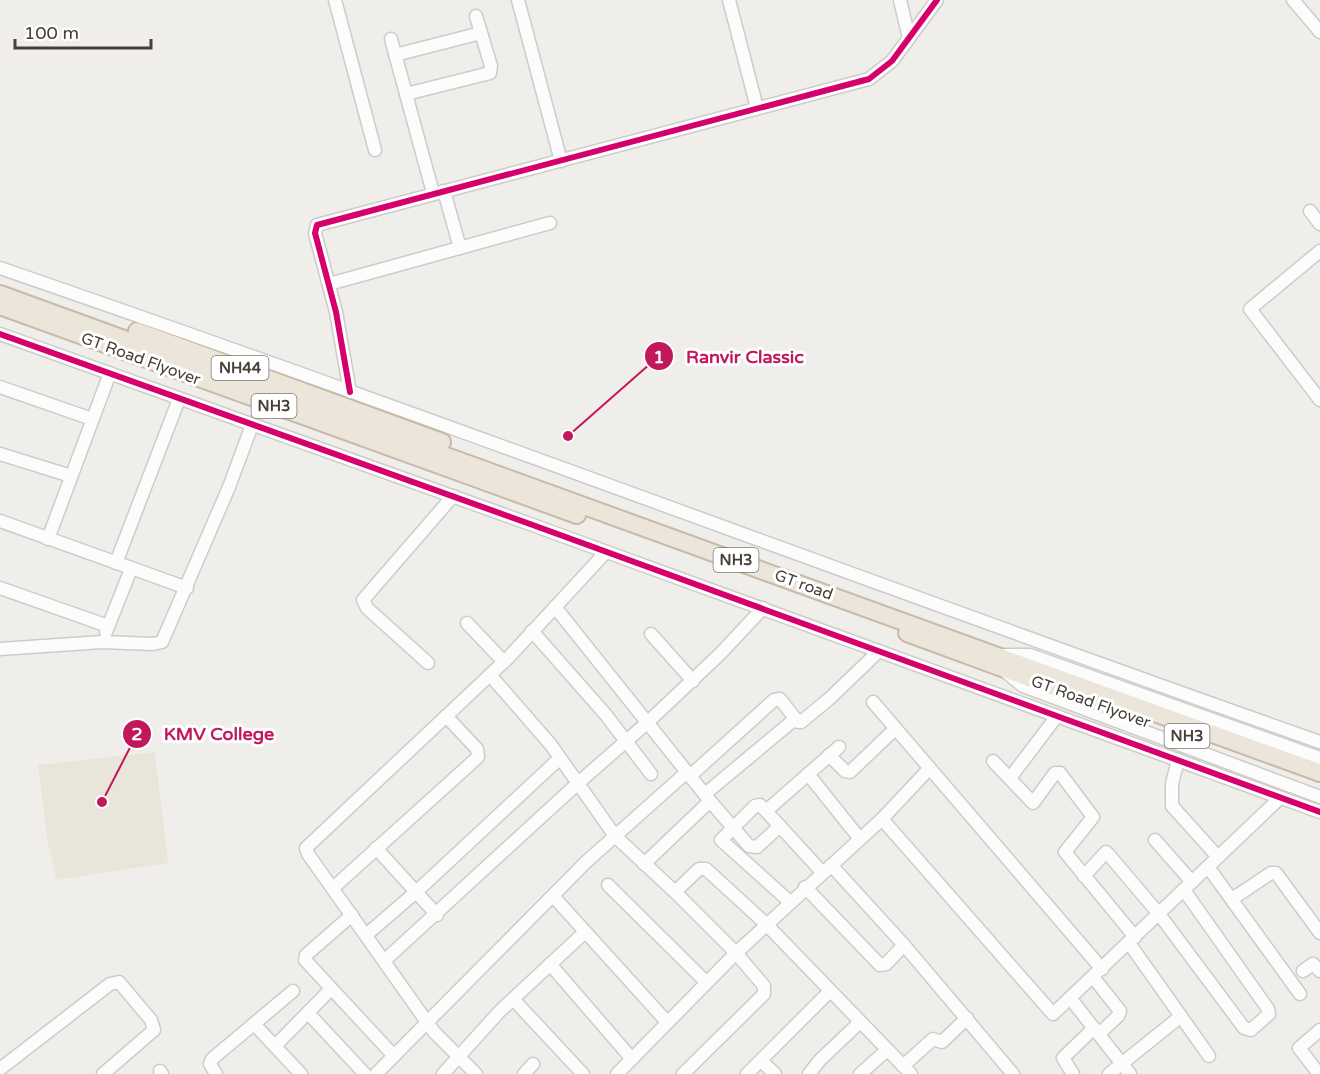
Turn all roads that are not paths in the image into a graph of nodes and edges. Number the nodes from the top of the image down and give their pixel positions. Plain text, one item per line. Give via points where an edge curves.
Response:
1 (335, 0) edge
2 (518, 0) edge
3 (729, 0) edge
4 (900, 0) edge
5 (938, 0) edge
6 (1293, 0) edge
7 (476, 16) dead end
8 (1320, 32) edge
9 (481, 33) junction
10 (909, 38) junction
11 (391, 39) dead end
12 (395, 55) junction
13 (406, 94) junction
14 (757, 108) junction
15 (375, 150) dead end
16 (561, 161) junction
17 (438, 192) junction
18 (1310, 211) dead end
19 (550, 223) dead end
20 (1320, 224) edge
21 (460, 248) junction
22 (1320, 250) edge
23 (0, 268) edge
24 (0, 282) edge
25 (329, 284) junction
26 (0, 294) edge
27 (0, 306) edge
28 (0, 318) edge
29 (0, 334) edge
30 (121, 344) junction
31 (110, 373) junction
32 (0, 387) edge
33 (350, 392) junction
34 (179, 399) junction
35 (1320, 400) edge
36 (92, 419) junction
37 (252, 425) junction
38 (0, 454) edge
39 (472, 465) junction
40 (72, 476) junction
41 (486, 483) junction
42 (453, 496) junction
43 (0, 520) edge
44 (48, 538) junction
45 (606, 552) junction
46 (116, 563) junction
47 (131, 569) junction
48 (0, 588) edge
49 (187, 588) junction
50 (555, 607) junction
51 (764, 608) junction
52 (467, 623) dead end
53 (108, 626) junction
54 (532, 631) junction
55 (651, 634) dead end
56 (102, 642) junction
57 (0, 649) edge
58 (879, 651) junction
59 (999, 661) junction
60 (504, 662) junction
61 (428, 663) dead end
62 (490, 675) junction
63 (693, 681) junction
64 (873, 702) dead end
65 (446, 716) junction
66 (1057, 716) junction
67 (795, 719) junction
68 (648, 722) junction
69 (894, 730) junction
70 (626, 741) junction
71 (1320, 742) edge
72 (560, 759) junction
73 (1320, 759) edge
74 (1178, 760) junction
75 (993, 761) dead end
76 (928, 770) junction
77 (1320, 773) edge
78 (651, 774) dead end
79 (688, 774) junction
80 (808, 774) junction
81 (1010, 778) junction
82 (577, 784) junction
83 (1320, 784) edge
84 (707, 797) junction
85 (1320, 797) edge
86 (1280, 798) junction
87 (766, 811) junction
88 (1320, 812) edge
89 (882, 819) junction
90 (780, 826) junction
91 (732, 827) junction
92 (615, 836) junction
93 (860, 839) junction
94 (1155, 840) dead end
95 (376, 848) junction
96 (1218, 857) junction
97 (644, 864) junction
98 (1208, 867) junction
99 (827, 868) junction
100 (1084, 876) junction
101 (608, 885) dead end
102 (1188, 886) junction
103 (805, 887) junction
104 (333, 888) junction
105 (416, 892) junction
106 (675, 892) junction
107 (553, 896) junction
108 (1232, 899) junction
109 (790, 902) junction
110 (1159, 914) junction
111 (352, 915) junction
112 (437, 915) junction
113 (766, 924) junction
114 (585, 932) junction
115 (1320, 933) edge
116 (366, 935) junction
117 (1132, 940) junction
118 (904, 945) junction
119 (736, 953) junction
120 (384, 961) junction
121 (550, 964) junction
122 (1320, 970) edge
123 (1303, 971) dead end
124 (1097, 973) junction
125 (706, 982) junction
126 (331, 989) junction
127 (293, 991) dead end
128 (829, 992) junction
129 (1300, 994) dead end
130 (1070, 998) junction
131 (513, 999) junction
132 (308, 1013) junction
133 (1181, 1016) junction
134 (967, 1018) junction
135 (426, 1021) junction
136 (667, 1022) junction
137 (860, 1023) junction
138 (254, 1024) junction
139 (1320, 1030) edge
140 (1097, 1031) junction
141 (275, 1046) junction
142 (887, 1050) junction
143 (394, 1056) junction
144 (1209, 1056) dead end
145 (458, 1057) junction
146 (632, 1059) junction
147 (761, 1060) junction
148 (1122, 1063) junction
149 (533, 1064) dead end
150 (0, 1069) edge
151 (907, 1070) edge
152 (103, 1074) edge
153 (216, 1074) edge
154 (301, 1074) edge
155 (365, 1074) edge
156 (376, 1074) edge
157 (442, 1074) edge
158 (476, 1074) edge
159 (524, 1074) edge
160 (583, 1074) edge
161 (617, 1074) edge
162 (683, 1074) edge
163 (747, 1074) edge
164 (775, 1074) edge
165 (809, 1074) edge
166 (860, 1074) edge
167 (1013, 1074) edge
168 (1073, 1074) edge
169 (1109, 1074) edge
170 (1130, 1074) edge
171 (1319, 1074) edge

1 - 15 street
2 - 16 street
3 - 14 street
4 - 10 street
5 - 10 street
6 - 8 street
7 - 9 street
9 - 12 street
9 - 13 street via 490,73
10 - 14 street via 892,61 869,79
11 - 12 street
12 - 13 street
13 - 17 street
14 - 16 street
16 - 17 street
17 - 21 street
17 - 25 street via 317,225 315,233
18 - 20 street
19 - 21 street
21 - 25 street
22 - 35 street via 1250,309
23 - 33 street
24 - 39 highway, NH44 via 465,451
25 - 33 street
26 - 30 highway, GT Road Flyover / NH3
27 - 30 highway, GT Road Flyover / NH3
28 - 41 highway, NH44 via 445,480 463,485
29 - 31 street
30 - 39 highway, GT Road Flyover / NH3
30 - 41 highway, GT Road Flyover / NH3
31 - 34 street
31 - 36 street
32 - 36 street
33 - 71 street
34 - 37 street
34 - 46 street
36 - 40 street
37 - 42 street
37 - 49 street
38 - 40 street
39 - 59 highway, GT road / NH3
40 - 44 street
41 - 59 highway, GT road / NH3
42 - 45 street
42 - 61 street via 363,600
43 - 44 street
44 - 46 street
45 - 50 street
45 - 51 street
46 - 47 street
47 - 49 street
47 - 53 street
48 - 53 street
49 - 56 street via 162,642
50 - 54 street
50 - 68 street
51 - 58 street
51 - 63 street
52 - 60 street
53 - 56 street
54 - 60 street
54 - 70 street
55 - 63 street
56 - 57 street
58 - 66 street
58 - 67 street via 803,721
59 - 73 street via 1029,656
59 - 77 highway, GT Road Flyover / NH3
59 - 83 highway, GT Road Flyover / NH3
59 - 85 street via 1023,686
60 - 62 street
62 - 65 street
62 - 72 street
63 - 68 street
64 - 69 street
65 - 95 street via 479,754
65 - 104 street via 306,848
66 - 74 street
66 - 81 street
67 - 79 street via 783,701 774,700
67 - 84 street
68 - 70 street
68 - 79 street
69 - 76 street
69 - 80 street via 848,772 834,751
70 - 78 street
70 - 82 street
72 - 82 street
72 - 105 street
74 - 86 street
74 - 96 street via 1172,806
75 - 81 street
76 - 89 street
76 - 124 street
79 - 84 street
79 - 92 street
80 - 87 street
80 - 93 street
81 - 100 street via 1034,803 1055,773 1060,773 1092,814 1092,819 1064,851
82 - 92 street
82 - 112 street
84 - 91 street
84 - 97 street
86 - 88 street
86 - 96 street
87 - 90 street
87 - 91 street via 756,805
89 - 93 street
89 - 130 street via 1050,1013
90 - 91 street via 753,848
90 - 99 street
91 - 109 street via 723,842
92 - 97 street
92 - 107 street
93 - 99 street
94 - 102 street
95 - 104 street
95 - 105 street
96 - 98 street
97 - 106 street
98 - 102 street
98 - 108 street
99 - 103 street
99 - 118 street
100 - 110 street via 1106,852
100 - 117 street
101 - 125 street
102 - 110 street
102 - 110 street via 1268,1010 1267,1016 1251,1030 1244,1028
103 - 109 street
103 - 118 street via 880,965
104 - 111 street
105 - 112 street
105 - 116 street
106 - 113 street via 703,868
106 - 119 street
107 - 114 street
107 - 135 street
108 - 115 street via 1276,873
108 - 129 street
109 - 113 street
110 - 117 street
111 - 116 street
111 - 126 street via 305,957
112 - 120 street
113 - 119 street
113 - 128 street
114 - 121 street
114 - 136 street
116 - 120 street
117 - 124 street
117 - 133 street
118 - 134 street
119 - 125 street
119 - 162 street via 765,991
120 - 135 street
121 - 131 street
121 - 146 street
122 - 123 street via 1313,964
124 - 130 street
124 - 140 street via 1120,1014
125 - 136 street
126 - 132 street
126 - 143 street
127 - 138 street
128 - 137 street
128 - 147 street
130 - 140 street
131 - 145 street
131 - 160 street
132 - 141 street
132 - 155 street
133 - 144 street
133 - 148 street
134 - 151 street via 942,1042 933,1039
134 - 167 street
135 - 143 street
135 - 145 street
136 - 146 street
137 - 142 street
137 - 165 street
138 - 141 street
138 - 153 street via 212,1059 210,1064
139 - 171 street via 1299,1048
140 - 148 street
140 - 168 street via 1063,1058
141 - 154 street
142 - 151 street
142 - 166 street
143 - 156 street
145 - 157 street
145 - 158 street
146 - 161 street
147 - 163 street
147 - 164 street
148 - 169 street
148 - 170 street
149 - 159 street
150 - 152 street via 110,984 118,982 151,1020 154,1030

